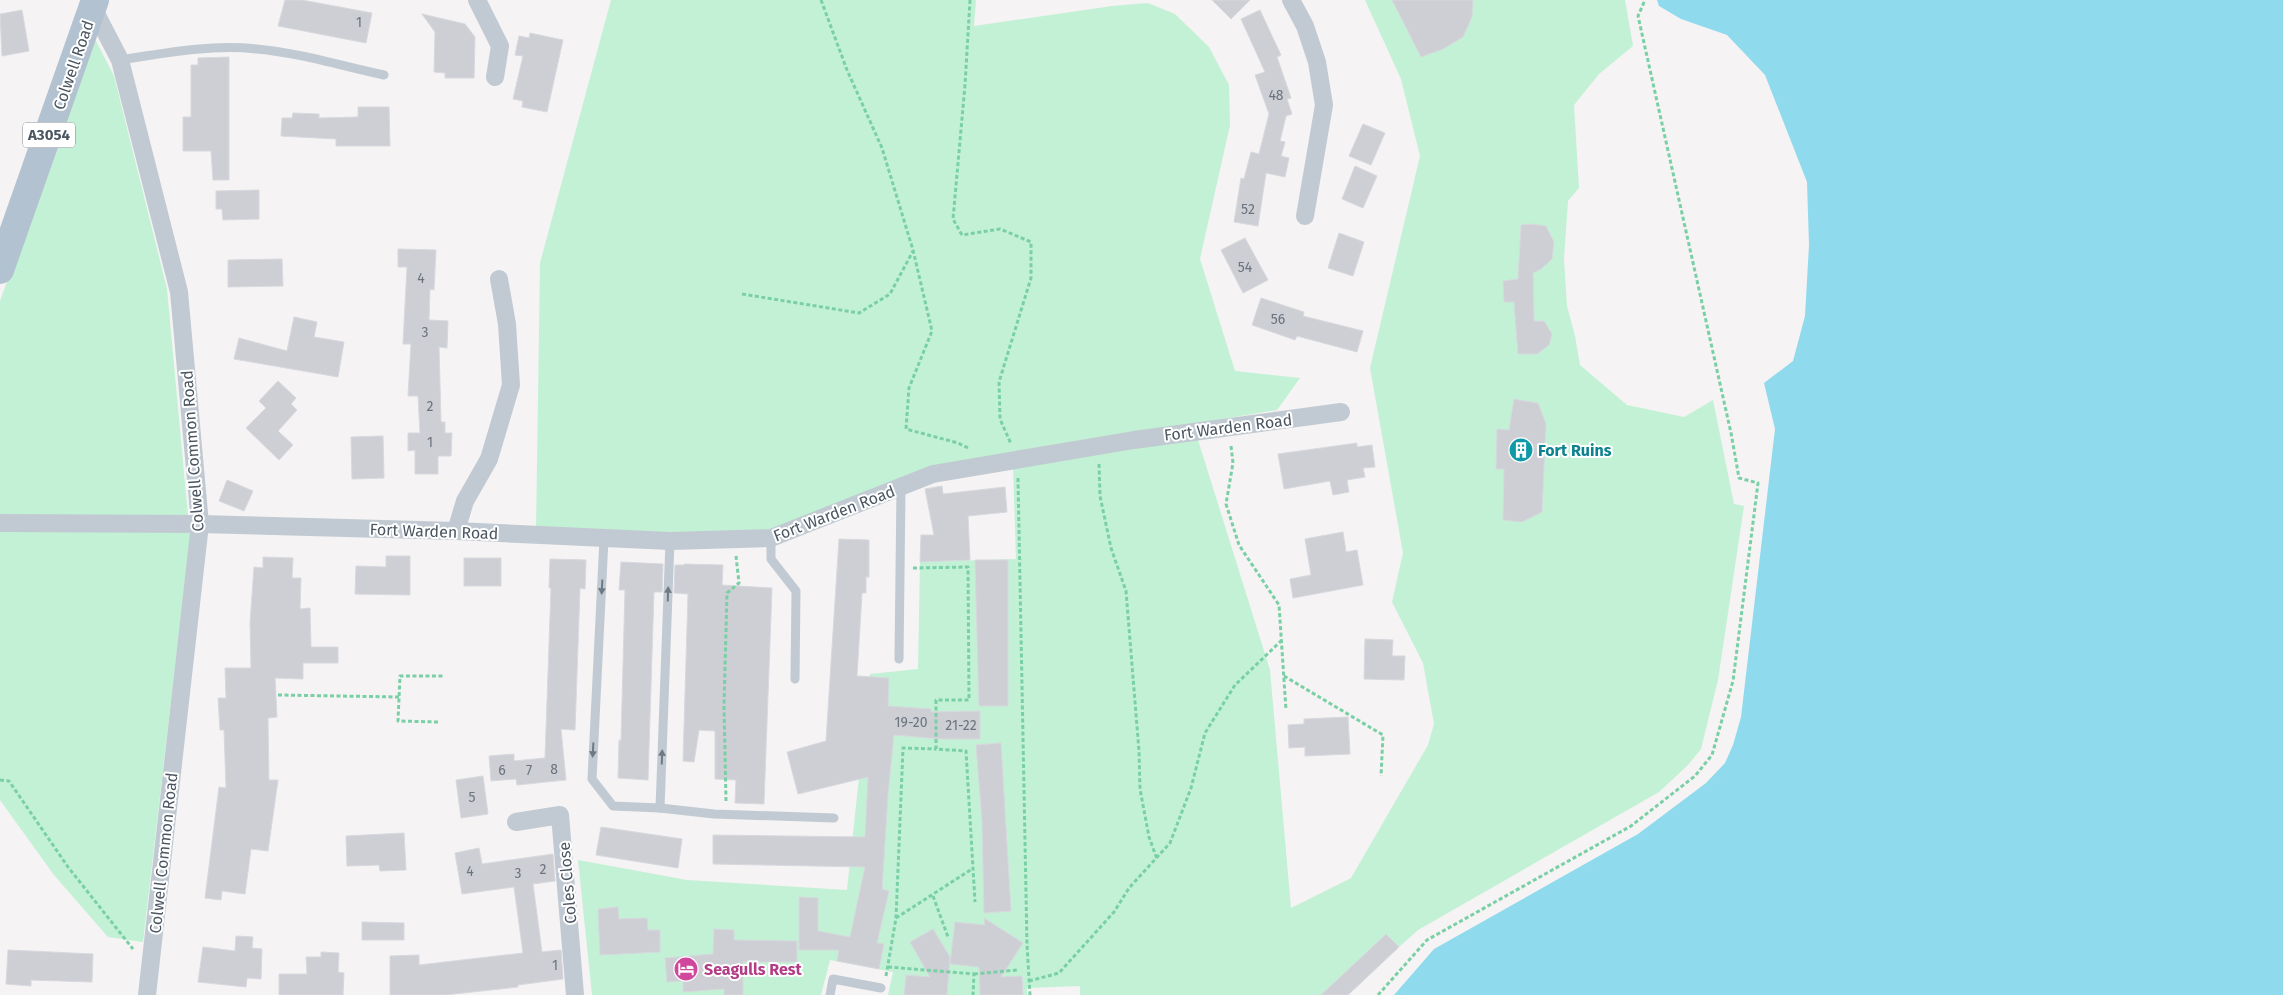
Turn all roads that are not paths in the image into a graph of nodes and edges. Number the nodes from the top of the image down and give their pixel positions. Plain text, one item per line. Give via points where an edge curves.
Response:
1 (477, 0) edge
2 (1291, 0) edge
3 (94, 4) edge
4 (120, 60) junction
5 (384, 75) dead end
6 (495, 77) dead end
7 (1305, 216) dead end
8 (7, 232) edge
9 (0, 270) edge
10 (499, 279) dead end
11 (1341, 412) dead end
12 (901, 487) junction
13 (0, 523) edge
14 (200, 524) junction
15 (456, 531) junction
16 (771, 538) junction
17 (604, 539) junction
18 (670, 541) junction
19 (899, 659) dead end
20 (795, 678) dead end
21 (660, 808) junction
22 (834, 818) dead end
23 (516, 822) dead end
24 (882, 988) dead end
25 (147, 995) edge
26 (575, 995) edge
27 (830, 995) edge

1 - 6 street via 500,46
2 - 7 street via 1305,26 1317,62 1324,105
3 - 4 street, Colwell Common Road
3 - 8 main road, Colwell Road / A3054
4 - 5 lane via 197,48 255,48 304,55
4 - 14 street, Colwell Common Road via 179,292
8 - 9 main road, Colwell Road / A3054
10 - 15 street via 507,324 511,385 489,459 465,501
11 - 12 street, Fort Warden Road via 996,463 933,474
12 - 16 street, Fort Warden Road
12 - 19 lane
13 - 14 street, Fort Warden Road
14 - 15 street, Fort Warden Road
14 - 25 street, Colwell Common Road
15 - 17 street, Fort Warden Road
16 - 18 street, Fort Warden Road
16 - 20 lane via 771,559 796,591
17 - 18 street, Fort Warden Road
17 -> 21 lane via 592,779 613,806
21 -> 18 lane
21 - 22 lane
23 - 26 street, Coles Close via 560,815
24 - 27 lane via 833,979

